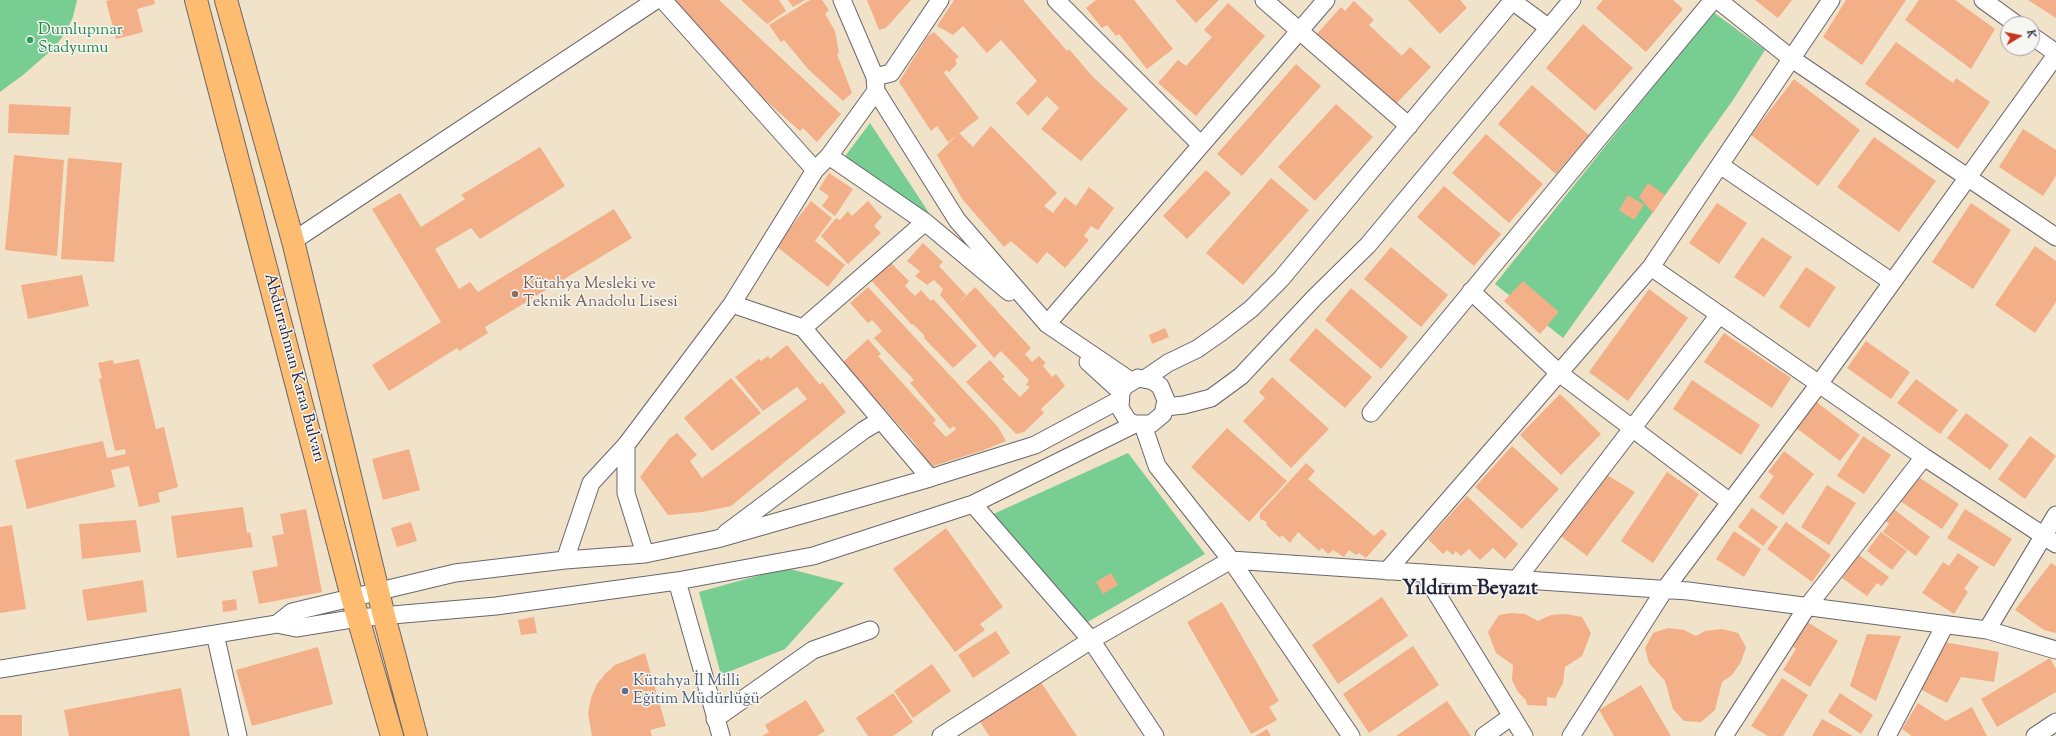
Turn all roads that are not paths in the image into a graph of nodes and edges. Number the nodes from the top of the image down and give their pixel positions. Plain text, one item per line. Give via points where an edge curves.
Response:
1 (196, 0) edge
2 (226, 0) edge
3 (653, 0) edge
4 (663, 0) edge
5 (842, 0) edge
6 (940, 0) edge
7 (1056, 0) edge
8 (1264, 0) edge
9 (1326, 0) edge
10 (1512, 0) edge
11 (1572, 0) edge
12 (1713, 0) edge
13 (1718, 0) edge
14 (1831, 0) edge
15 (1983, 0) edge
16 (2005, 16) edge
17 (1548, 28) junction
18 (1299, 31) junction
19 (2040, 42) edge
20 (2056, 54) edge
21 (1792, 59) junction
22 (876, 84) junction
23 (1409, 126) junction
24 (1201, 145) junction
25 (828, 156) junction
26 (1720, 165) junction
27 (815, 170) junction
28 (1967, 178) junction
29 (924, 222) junction
30 (2056, 237) edge
31 (293, 241) junction
32 (1651, 267) junction
33 (1892, 282) junction
34 (1471, 291) junction
35 (732, 304) junction
36 (1719, 315) junction
37 (1047, 324) junction
38 (803, 328) junction
39 (1559, 373) junction
40 (1819, 384) junction
41 (1129, 388) junction
42 (1164, 411) junction
43 (1371, 413) dead end
44 (881, 420) junction
45 (1139, 425) junction
46 (1632, 429) junction
47 (626, 444) junction
48 (1924, 457) junction
49 (1157, 466) junction
50 (930, 478) junction
51 (1730, 502) junction
52 (973, 504) junction
53 (2056, 515) edge
54 (718, 539) junction
55 (2050, 540) edge
56 (645, 554) junction
57 (565, 560) junction
58 (1231, 560) junction
59 (1387, 570) junction
60 (1424, 573) junction
61 (1517, 579) junction
62 (677, 581) junction
63 (1665, 589) junction
64 (378, 591) junction
65 (352, 597) junction
66 (1807, 607) junction
67 (384, 616) junction
68 (358, 618) junction
69 (277, 624) junction
70 (1945, 625) junction
71 (870, 630) dead end
72 (1987, 630) junction
73 (215, 634) junction
74 (1092, 640) junction
75 (2056, 650) edge
76 (0, 669) edge
77 (1512, 716) junction
78 (715, 719) junction
79 (2056, 722) edge
80 (238, 736) edge
81 (392, 736) edge
82 (416, 736) edge
83 (721, 736) edge
84 (941, 736) edge
85 (1155, 736) edge
86 (1351, 736) edge
87 (1484, 736) edge
88 (1524, 736) edge
89 (1571, 736) edge
90 (1724, 736) edge
91 (1887, 736) edge
92 (2035, 736) edge

1 - 65 main road, Abdurrahman Karaa Bulvarı
2 - 31 main road, Abdurrahman Karaa Bulvarı
3 - 31 street
4 - 27 street
5 - 22 street
6 - 22 street via 891,73
7 - 24 street
8 - 18 street
9 - 18 street
10 - 17 street
10 - 23 street
11 - 17 street
12 - 34 street
13 - 21 street
14 - 21 street
15 - 16 street
17 - 42 street via 1368,245 1241,376 1212,398
18 - 23 street
18 - 24 street
19 - 20 street
20 - 28 street
21 - 26 street
21 - 28 street
22 - 25 street
22 - 37 street via 957,220
23 - 41 street via 1281,279 1251,309 1197,350 1168,363
24 - 37 street
25 - 27 street
25 - 29 street
26 - 32 street
26 - 33 street
27 - 35 street
28 - 30 street
28 - 33 street
29 - 37 street
29 - 38 street
31 - 64 main road, Abdurrahman Karaa Bulvarı
32 - 36 street
32 - 39 street
33 - 40 street
34 - 39 street
34 - 43 street
35 - 38 street
35 - 47 street
36 - 40 street
36 - 46 street
37 - 41 street
38 - 44 street
39 - 46 street
39 - 59 street
40 - 48 street
40 - 51 street
41 - 42 street via 1153,381 1164,392
41 - 45 street via 1123,415
41 - 50 street via 1035,446
42 - 45 street via 1151,424
42 - 49 street
44 - 50 street
44 - 54 street
45 - 49 street
45 - 52 street
46 - 51 street
46 - 61 street
47 - 56 street via 626,493
47 - 57 street via 591,483
48 - 55 street
48 - 66 street
49 - 58 street
50 - 54 street
51 - 63 street
52 - 62 street via 813,556
52 - 74 street
53 - 55 street
54 - 56 street
55 - 72 street
56 - 57 street
57 - 64 street via 455,573
58 - 59 street
58 - 74 street
58 - 86 street
59 - 60 street
60 - 61 street
60 - 77 street
61 - 63 street
62 - 67 street via 496,606
62 - 78 street
63 - 66 street
63 - 89 street
64 - 65 street
64 - 67 main road, Abdurrahman Karaa Bulvarı
65 - 68 main road, Abdurrahman Karaa Bulvarı
65 - 69 street via 292,612
66 - 70 street
66 - 90 street
67 - 68 street
67 - 82 main road, Abdurrahman Karaa Bulvarı
68 - 69 street via 296,628
68 - 81 main road, Abdurrahman Karaa Bulvarı
69 - 73 street
70 - 72 street
70 - 91 street
71 - 78 street via 813,650
72 - 75 street
73 - 76 street
73 - 80 street
74 - 84 street
74 - 85 street
77 - 87 street
77 - 88 street
78 - 83 street
79 - 92 street

